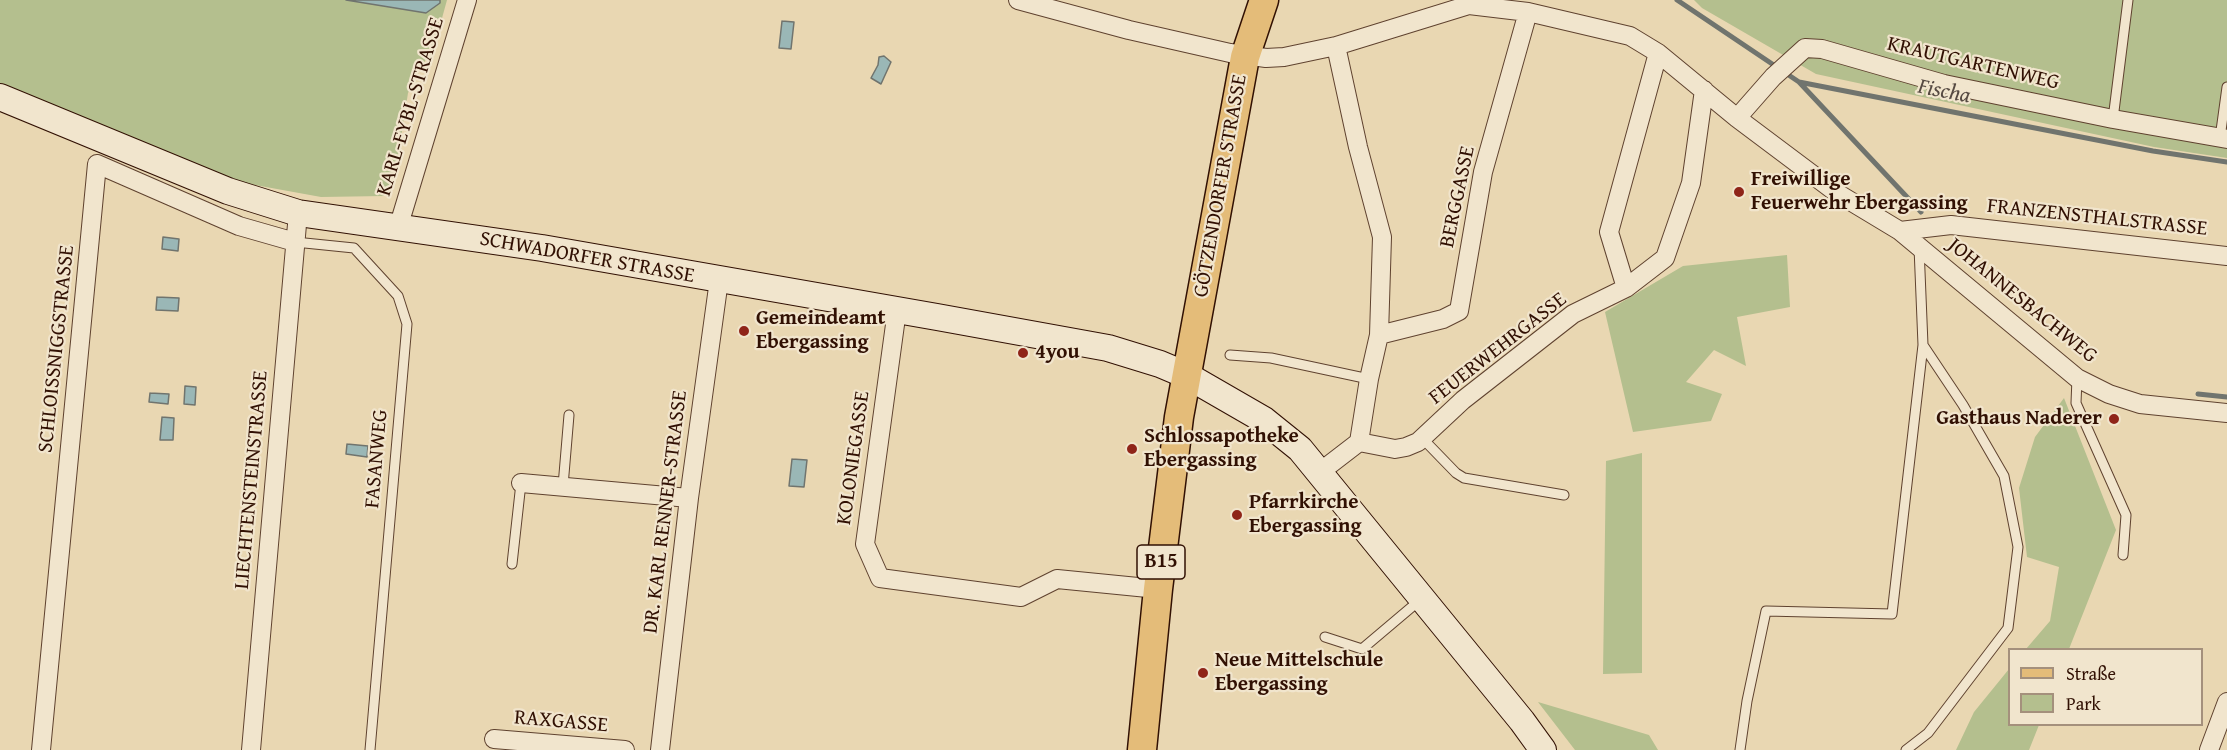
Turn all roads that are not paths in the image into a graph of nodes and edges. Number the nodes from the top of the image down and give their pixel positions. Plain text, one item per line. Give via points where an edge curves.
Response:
1 (467, 0) edge
2 (1018, 0) edge
3 (1264, 0) edge
4 (2128, 0) edge
5 (1469, 2) edge
6 (1528, 12) junction
7 (1336, 46) junction
8 (1658, 53) junction
9 (1245, 57) junction
10 (2227, 87) edge
11 (1704, 90) junction
12 (0, 97) edge
13 (1737, 118) junction
14 (2113, 119) junction
15 (2224, 139) edge
16 (298, 213) junction
17 (398, 228) junction
18 (1900, 231) junction
19 (295, 242) junction
20 (1919, 247) junction
21 (2227, 255) edge
22 (719, 280) junction
23 (1626, 288) junction
24 (897, 310) junction
25 (1379, 335) junction
26 (1923, 345) junction
27 (1230, 355) dead end
28 (1186, 375) junction
29 (2077, 378) junction
30 (1369, 379) junction
31 (2227, 413) edge
32 (569, 415) dead end
33 (1423, 439) junction
34 (1359, 442) junction
35 (1320, 472) junction
36 (521, 483) joint
37 (563, 486) junction
38 (1564, 495) dead end
39 (688, 498) junction
40 (2123, 555) dead end
41 (512, 564) dead end
42 (1158, 589) junction
43 (1423, 598) junction
44 (1325, 637) dead end
45 (2227, 702) edge
46 (493, 745) edge
47 (41, 750) edge
48 (251, 750) edge
49 (369, 750) edge
50 (625, 750) edge
51 (660, 750) edge
52 (1142, 750) edge
53 (1543, 750) edge
54 (1740, 750) edge
55 (1906, 750) edge
56 (2209, 750) edge

1 - 17 street, KARL-EYBL-STRASSE
2 - 9 street
3 - 9 main road, GÖTZENDORFER STRASSE / B15
4 - 14 lane
5 - 6 street
5 - 7 street
6 - 8 street via 1630,36
6 - 25 street, BERGGASSE via 1483,172 1459,311 1443,319
7 - 9 street via 1284,57
7 - 25 street via 1382,237
8 - 11 street
8 - 23 street via 1609,232
9 - 28 main road, GÖTZENDORFER STRASSE / B15
10 - 15 lane
11 - 13 street
11 - 23 street, FEUERWEHRGASSE via 1691,183 1665,258
12 - 16 main road, SCHWADORFER STRASSE via 228,191
13 - 14 street, KRAUTGARTENWEG via 1805,48 1822,49 1944,84
13 - 18 street via 1837,193
14 - 15 street, KRAUTGARTENWEG
16 - 17 main road, SCHWADORFER STRASSE
16 - 19 street, LIECHTENSTEINSTRASSE
17 - 22 main road, SCHWADORFER STRASSE via 542,248
18 - 20 street, JOHANNESBACHWEG
18 - 21 street, FRANZENSTHALSTRASSE via 1951,225
19 - 47 street, SCHLOISSNIGGSTRASSE via 239,226 98,164
19 - 48 street, LIECHTENSTEINSTRASSE
19 - 49 lane, FASANWEG via 354,248 398,296 407,324
20 - 26 lane
20 - 29 street, JOHANNESBACHWEG
22 - 24 main road, SCHWADORFER STRASSE
22 - 39 street, DR. KARL RENNER-STRASSE
23 - 33 street, FEUERWEHRGASSE via 1573,314 1463,400
24 - 28 main road, SCHWADORFER STRASSE via 1108,348
24 - 42 street, KOLONIEGASSE via 865,544 880,578 1021,597 1057,579
25 - 30 street
26 - 54 lane via 1892,614 1766,611
26 - 55 lane via 2004,476 2018,548 2008,628 1928,733
27 - 30 lane via 1271,358
28 - 35 main road, SCHWADORFER STRASSE via 1275,427
28 - 42 main road, B15
29 - 31 street, JOHANNESBACHWEG via 2140,404
29 - 40 lane via 2076,403 2126,515
30 - 34 street
32 - 37 lane
33 - 34 street, FEUERWEHRGASSE via 1395,449
33 - 38 lane via 1464,478
34 - 35 street
35 - 43 main road, SCHWADORFER STRASSE
36 - 37 street
36 - 41 lane
37 - 39 street
39 - 51 street, DR. KARL RENNER-STRASSE
42 - 52 main road, B15
43 - 44 lane via 1362,649
43 - 53 main road, SCHWADORFER STRASSE
45 - 56 street
46 - 50 street, RAXGASSE

